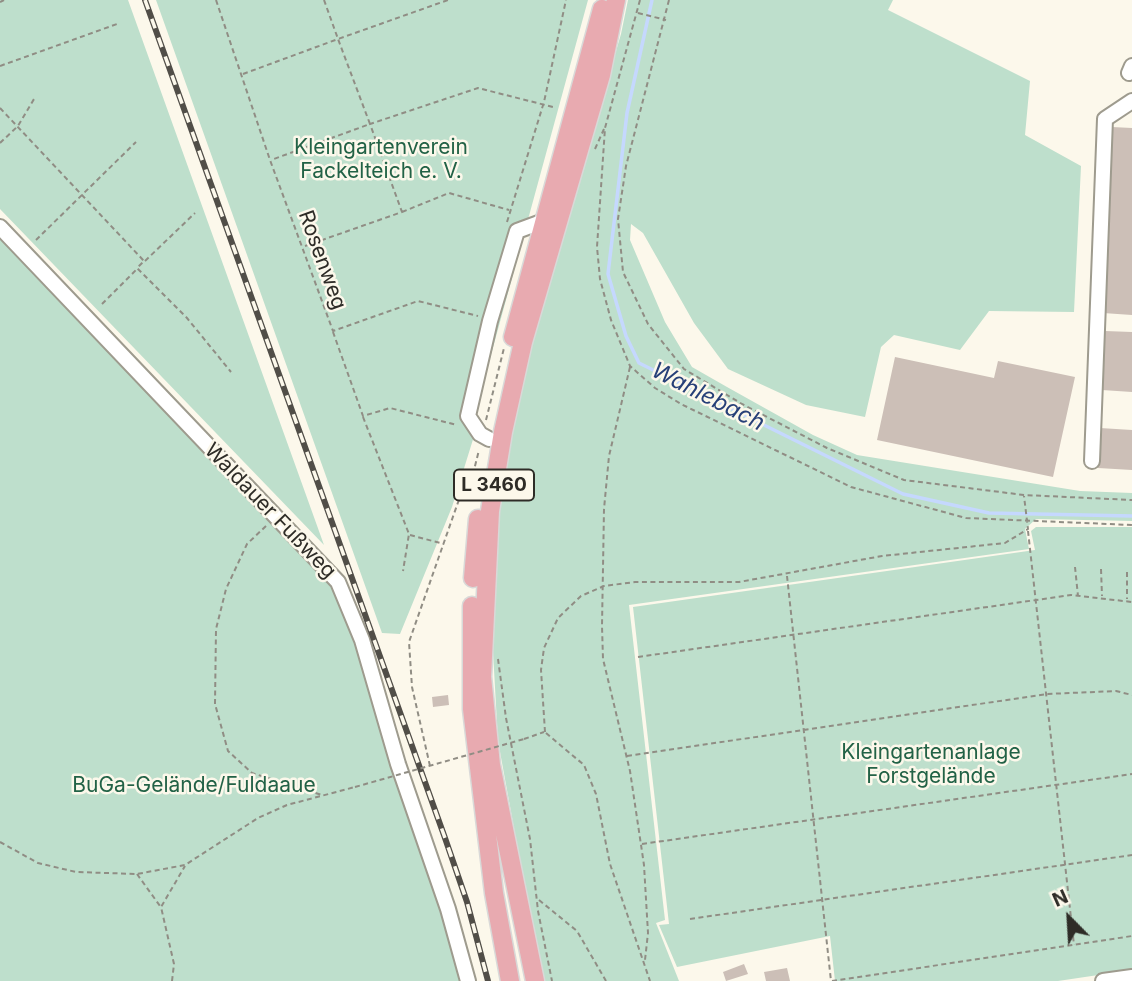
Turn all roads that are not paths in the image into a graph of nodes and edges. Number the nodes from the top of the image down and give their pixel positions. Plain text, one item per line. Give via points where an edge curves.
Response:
1 (604, 0) edge
2 (616, 0) edge
3 (1132, 101) edge
4 (544, 221) junction
5 (0, 227) edge
6 (489, 439) junction
7 (1092, 461) dead end
8 (1132, 977) edge
9 (468, 981) edge
10 (510, 981) edge
11 (536, 981) edge
12 (1103, 981) edge

1 - 4 main road, L 3460
2 - 11 main road, L 3460 via 601,75 523,342 490,511 482,677 491,765
3 - 7 street via 1105,119
4 - 6 main road, L 3460
4 - 6 street via 517,231 490,321 468,416 480,435
5 - 9 street, Waldauer Fußweg via 338,582 362,640
6 - 10 main road, L 3460 via 475,545 472,709 494,893
8 - 12 street

